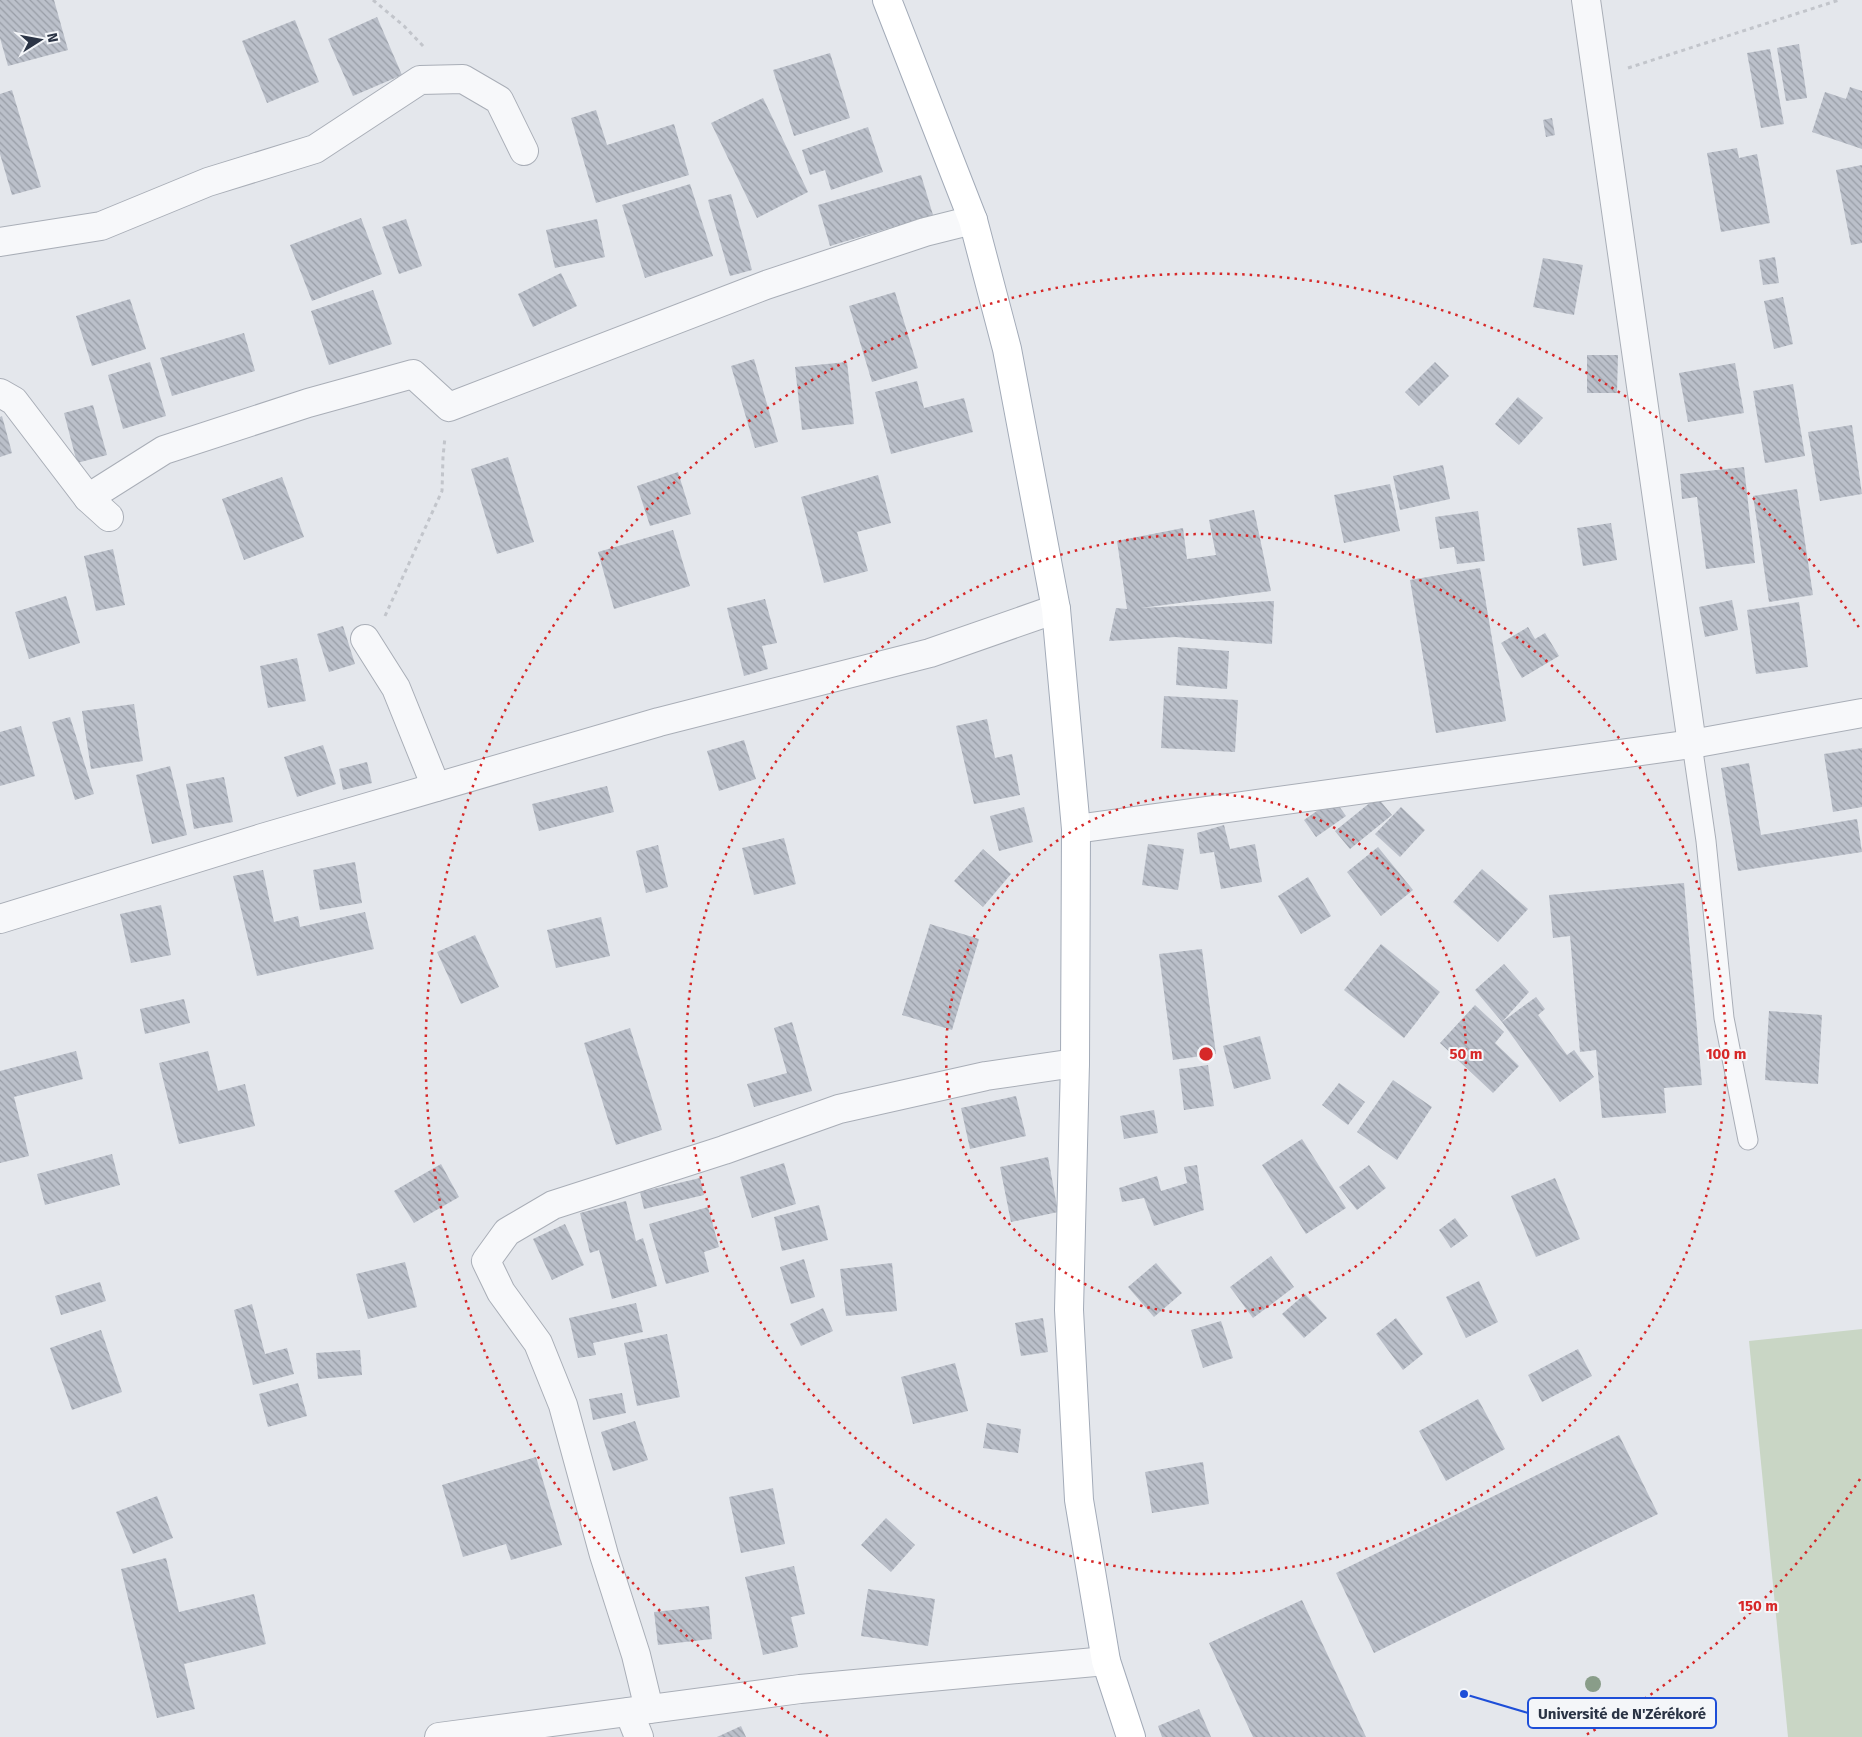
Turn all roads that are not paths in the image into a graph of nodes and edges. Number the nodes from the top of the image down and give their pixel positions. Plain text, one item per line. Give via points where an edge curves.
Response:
1 (887, 0) edge
2 (1586, 0) edge
3 (524, 151) dead end
4 (973, 220) junction
5 (0, 242) edge
6 (0, 392) edge
7 (88, 498) junction
8 (110, 517) dead end
9 (1056, 608) junction
10 (368, 645) road end
11 (1862, 713) edge
12 (1692, 744) junction
13 (436, 787) junction
14 (1076, 830) junction
15 (0, 919) edge
16 (1075, 1063) junction
17 (1748, 1140) dead end
18 (1106, 1661) junction
19 (639, 1710) junction
20 (439, 1737) edge
21 (639, 1737) edge
22 (1131, 1737) edge

1 - 4 main road
2 - 12 street
3 - 5 street via 499,100 463,79 420,80 315,149 208,182 102,226
4 - 7 street via 925,232 766,285 449,407 413,374 308,404 164,450
4 - 9 main road via 1007,349
6 - 7 street via 14,401
7 - 8 street
9 - 13 street via 930,653 659,722
9 - 14 main road
10 - 13 street via 396,688
11 - 12 street
12 - 14 street
12 - 17 lane via 1706,841 1724,1018
13 - 15 street
14 - 16 main road
16 - 18 main road via 1069,1310 1072,1370 1079,1500
16 - 19 street via 986,1076 839,1109 553,1205 507,1232 486,1261 501,1292 538,1343 563,1404 604,1555 636,1655
18 - 19 street via 800,1689
18 - 22 main road
19 - 20 street
19 - 21 street

